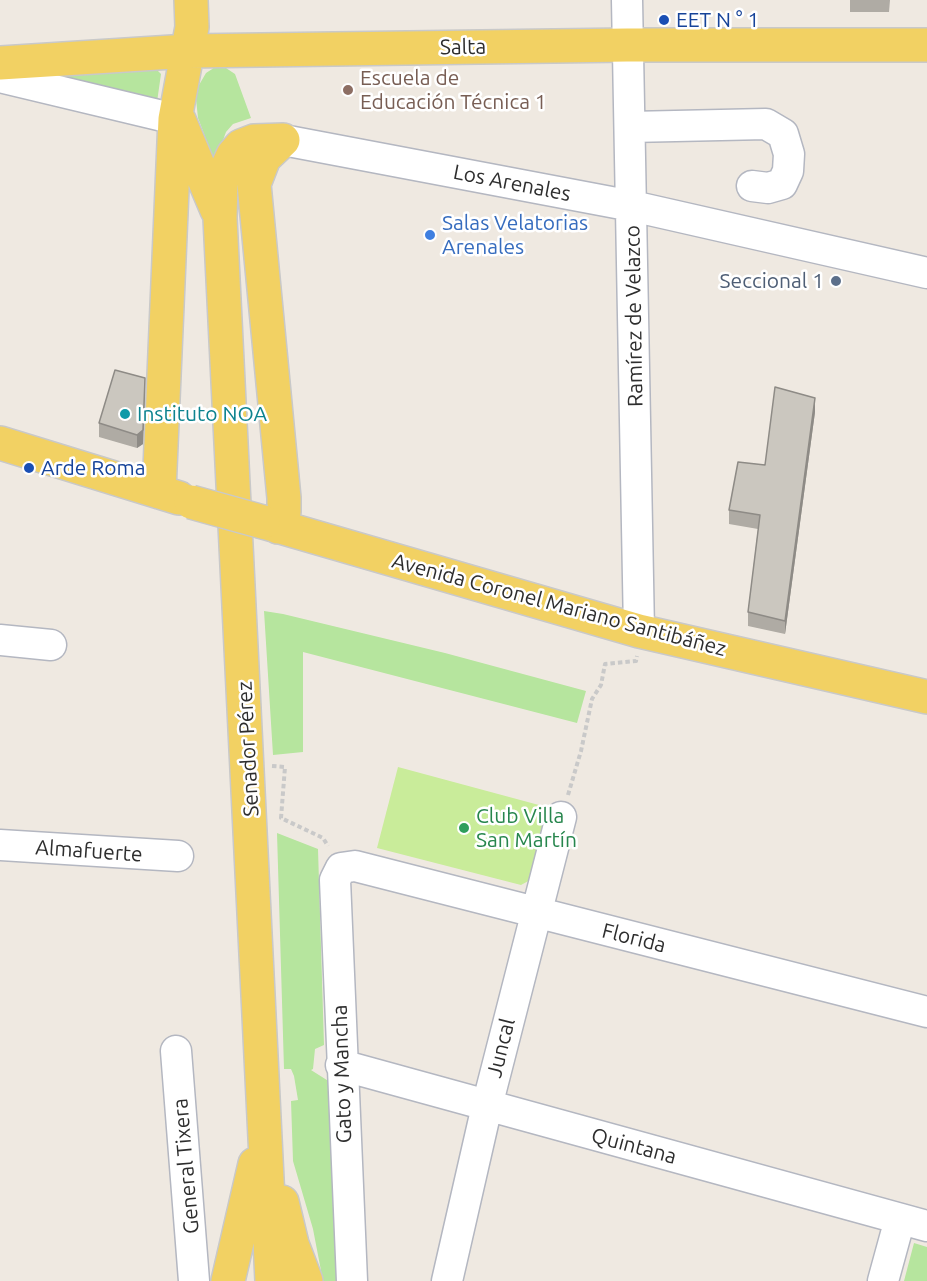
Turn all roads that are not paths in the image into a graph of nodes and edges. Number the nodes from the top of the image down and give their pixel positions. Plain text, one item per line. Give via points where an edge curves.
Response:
1 (191, 0) edge
2 (627, 0) edge
3 (627, 45) junction
4 (927, 45) edge
5 (188, 51) junction
6 (0, 63) edge
7 (0, 77) edge
8 (176, 110) junction
9 (630, 127) junction
10 (283, 140) junction
11 (752, 186) dead end
12 (632, 206) junction
13 (220, 218) junction
14 (927, 273) edge
15 (0, 443) edge
16 (159, 492) junction
17 (270, 524) junction
18 (639, 632) junction
19 (0, 640) edge
20 (51, 645) dead end
21 (927, 697) edge
22 (561, 817) road end
23 (0, 845) edge
24 (178, 856) dead end
25 (341, 868) joint
26 (536, 913) junction
27 (927, 1012) edge
28 (176, 1051) dead end
29 (341, 1065) junction
30 (487, 1106) junction
31 (264, 1125) junction
32 (914, 1223) edge
33 (194, 1281) edge
34 (228, 1281) edge
35 (272, 1281) edge
36 (306, 1281) edge
37 (352, 1281) edge
38 (447, 1281) edge
39 (883, 1281) edge

1 - 5 main road
2 - 3 street, Ramírez de Velazco
3 - 4 main road, Salta
3 - 5 main road, Salta
3 - 9 street, Ramírez de Velazco
5 - 6 main road, Salta
5 - 8 main road
7 - 8 street
8 - 13 main road
8 - 16 main road
9 - 11 street via 766,124 783,134 789,154 788,171 782,184 768,188
9 - 12 street, Ramírez de Velazco
10 - 12 street, Los Arenales
10 - 13 main road, Los Arenales via 254,141 233,154 221,181
10 - 17 main road via 264,158 254,184 284,498 284,512
12 - 14 street, Los Arenales
12 - 18 street, Ramírez de Velazco
13 - 31 main road, Senador Pérez
15 - 16 main road, Avenida Coronel Mariano Santibáñez
16 - 17 main road, Avenida Coronel Mariano Santibáñez, bridge
17 - 18 main road, Avenida Coronel Mariano Santibáñez
18 - 21 main road, Avenida Coronel Mariano Santibáñez
19 - 20 street
22 - 26 street, Juncal
23 - 24 street, Almafuerte
25 - 26 street, Florida via 355,866
25 - 29 street, Gato y Mancha via 335,880
26 - 27 street, Florida
26 - 30 street, Juncal
28 - 33 street, General Tixera
29 - 30 street, Quintana
29 - 37 street, Gato y Mancha
30 - 32 street, Quintana
30 - 38 street, Juncal
31 - 34 main road
31 - 35 main road, Senador Pérez
31 - 36 main road via 292,1244
32 - 39 street

